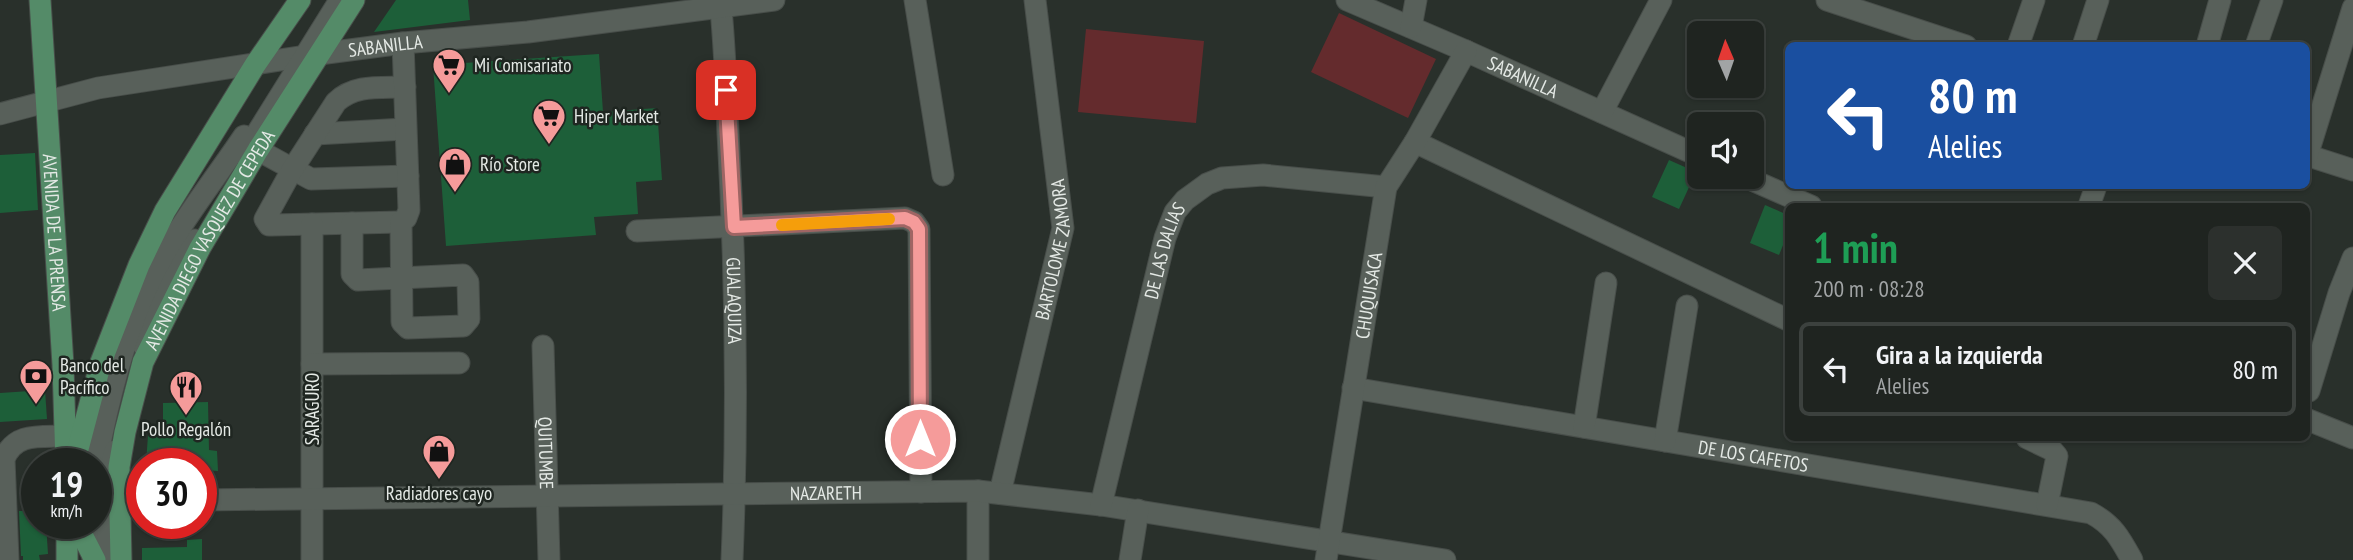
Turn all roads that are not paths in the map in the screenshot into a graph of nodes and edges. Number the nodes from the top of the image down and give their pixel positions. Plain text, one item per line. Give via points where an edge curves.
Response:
1 (40, 0) edge
2 (300, 0) edge
3 (338, 0) edge
4 (354, 0) edge
5 (774, 0) edge
6 (915, 0) edge
7 (1035, 0) edge
8 (1348, 0) edge
9 (1416, 0) edge
10 (1661, 0) edge
11 (1827, 0) edge
12 (2034, 0) edge
13 (2098, 0) edge
14 (2220, 0) edge
15 (2272, 0) edge
16 (720, 4) edge
17 (1854, 4) edge
18 (2353, 8) edge
19 (1411, 27) junction
20 (1955, 42) edge
21 (2019, 42) edge
22 (2084, 42) edge
23 (2208, 42) edge
24 (2257, 42) edge
25 (403, 43) junction
26 (1466, 51) junction
27 (307, 56) junction
28 (255, 65) junction
29 (405, 88) junction
30 (45, 101) junction
31 (1602, 112) junction
32 (0, 114) edge
33 (405, 129) junction
34 (315, 134) junction
35 (1415, 142) junction
36 (2310, 145) edge
37 (258, 150) junction
38 (1687, 151) edge
39 (2310, 156) edge
40 (292, 170) junction
41 (2353, 170) edge
42 (943, 175) dead end
43 (408, 176) junction
44 (1764, 185) edge
45 (1385, 187) junction
46 (1804, 203) edge
47 (401, 222) junction
48 (352, 223) junction
49 (312, 225) junction
50 (734, 227) junction
51 (637, 230) dead end
52 (2353, 258) edge
53 (1606, 283) dead end
54 (1688, 306) dead end
55 (1785, 319) edge
56 (543, 346) dead end
57 (101, 362) junction
58 (459, 363) dead end
59 (312, 364) junction
60 (62, 365) junction
61 (1353, 388) junction
62 (2310, 388) edge
63 (2310, 421) edge
64 (1584, 427) junction
65 (65, 436) junction
66 (2353, 438) edge
67 (1665, 441) junction
68 (2033, 441) edge
69 (65, 448) edge
70 (79, 448) edge
71 (99, 448) edge
72 (126, 486) edge
73 (978, 491) junction
74 (921, 492) junction
75 (1000, 493) junction
76 (735, 494) junction
77 (547, 497) junction
78 (217, 500) edge
79 (311, 500) junction
80 (1101, 505) junction
81 (2047, 505) junction
82 (1138, 510) junction
83 (126, 530) edge
84 (84, 545) edge
85 (1328, 550) edge
86 (8, 560) edge
87 (121, 560) edge
88 (312, 560) edge
89 (549, 560) edge
90 (732, 560) edge
91 (978, 560) edge
92 (1130, 560) edge
93 (1445, 560) edge
94 (2132, 560) edge

1 - 30 main road, AVENIDA DE LA PRENSA
2 - 28 main road
3 - 27 street
4 - 27 main road, AVENIDA DIEGO VASQUEZ DE CEPEDA
5 - 16 street, SABANILLA
6 - 42 street
7 - 75 street, BARTOLOME ZAMORA via 1063,228
8 - 19 street, SABANILLA
9 - 19 street
10 - 31 street
11 - 17 street
12 - 21 street
13 - 22 street
14 - 23 street
15 - 24 street
16 - 25 street, SABANILLA via 527,32
16 - 50 street, GUALAQUIZA
17 - 20 street
18 - 36 street
19 - 26 street, SABANILLA
25 - 27 street, SABANILLA
25 - 29 street
26 - 31 street, SABANILLA
26 - 35 street, CHUQUISACA
27 - 28 street, SABANILLA
27 - 37 main road, AVENIDA DIEGO VASQUEZ DE CEPEDA
27 - 71 street via 175,239 147,288 121,359
27 - 84 street via 160,299 135,366 107,483
28 - 30 street, SABANILLA via 110,86
28 - 57 main road via 165,211
29 - 33 street
29 - 34 street via 344,95
30 - 32 street, SABANILLA
30 - 60 main road, AVENIDA DE LA PRENSA
31 - 38 street, SABANILLA
33 - 34 street
33 - 43 street
34 - 40 street
35 - 45 street, CHUQUISACA
35 - 55 street
37 - 40 street
37 - 72 main road, AVENIDA DIEGO VASQUEZ DE CEPEDA via 200,248 143,362 119,467
39 - 41 street
40 - 43 street via 319,180
40 - 49 street via 266,222
43 - 47 street via 409,210
44 - 46 street
45 - 61 street, CHUQUISACA
45 - 80 street, DE LAS DALIAS via 1237,176 1207,184 1185,200 1165,238
47 - 48 street
47 - 48 street via 401,278 358,280 354,278
48 - 49 street
49 - 59 street, SARAGURO
50 - 51 street
50 - 74 street via 905,218 919,229
50 - 76 street, GUALAQUIZA
52 - 62 street
53 - 64 street
54 - 67 street
56 - 77 street, QUITUMBE
57 - 60 main road via 79,372
57 - 70 main road
58 - 59 street
59 - 79 street, SARAGURO
60 - 65 main road, AVENIDA DE LA PRENSA
61 - 64 street, DE LOS CAFETOS
61 - 85 street, CHUQUISACA
63 - 66 street
64 - 67 street, DE LOS CAFETOS
65 - 69 main road, AVENIDA DE LA PRENSA
65 - 86 street via 28,438 8,450 4,459
67 - 81 street, DE LOS CAFETOS
68 - 81 street via 2057,456
73 - 74 street, NAZARETH
73 - 75 street, NAZARETH
73 - 91 street
74 - 76 street, NAZARETH
75 - 80 street, NAZARETH
76 - 77 street, NAZARETH
76 - 90 street, GUALAQUIZA
77 - 79 street, NAZARETH
77 - 89 street, QUITUMBE
78 - 79 street, NAZARETH
79 - 88 street, SARAGURO
80 - 82 street, NAZARETH
81 - 94 street, DE LOS CAFETOS via 2091,513 2106,522
82 - 85 street, NAZARETH
82 - 92 street
83 - 87 main road
85 - 93 street, NAZARETH

